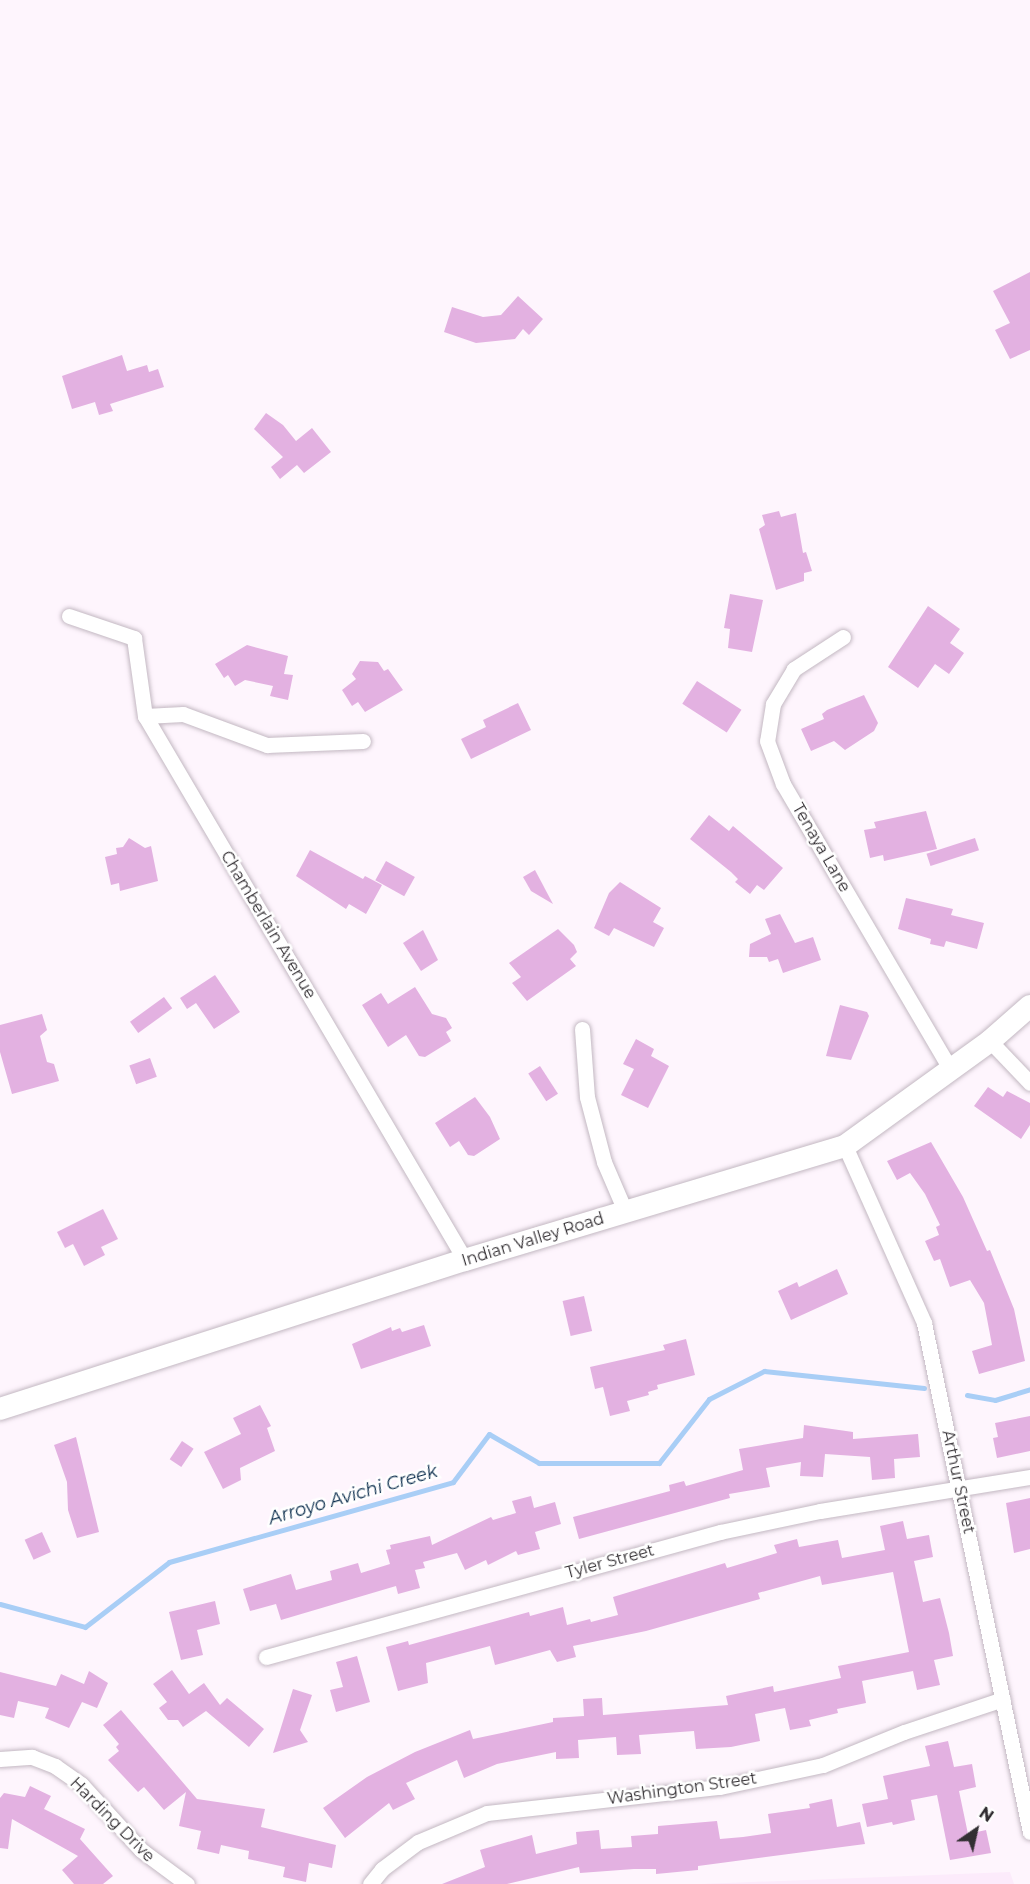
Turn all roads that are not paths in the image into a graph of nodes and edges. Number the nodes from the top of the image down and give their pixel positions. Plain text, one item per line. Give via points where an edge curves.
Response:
1 (69, 616) dead end
2 (843, 637) dead end
3 (145, 716) junction
4 (363, 741) dead end
5 (1030, 1006) edge
6 (582, 1029) dead end
7 (990, 1041) junction
8 (951, 1070) junction
9 (1030, 1083) edge
10 (846, 1146) junction
11 (626, 1213) junction
12 (465, 1260) junction
13 (0, 1409) edge
14 (1030, 1477) edge
15 (960, 1490) junction
16 (266, 1657) dead end
17 (1003, 1699) junction
18 (0, 1759) edge
19 (1030, 1832) edge
20 (187, 1884) edge
21 (370, 1884) edge

1 - 3 street, Chamberlain Avenue via 134,638
2 - 8 street, Tenaya Lane via 794,669 773,704 767,741 783,784
3 - 4 street via 183,714 267,745
3 - 12 street, Chamberlain Avenue
5 - 7 street, Indian Valley Road
6 - 11 street via 587,1097 604,1162
7 - 8 street, Indian Valley Road
7 - 9 street
8 - 10 street, Indian Valley Road
10 - 11 street, Indian Valley Road
10 - 15 street, Arthur Street via 924,1323
11 - 12 street, Indian Valley Road
12 - 13 street, Indian Valley Road
14 - 15 street, Tyler Street
15 - 16 street, Tyler Street via 820,1511 720,1532
15 - 17 street, Arthur Street
17 - 19 street, Arthur Street
17 - 21 street, Washington Street via 812,1767 720,1787 487,1813 418,1842 382,1869
18 - 20 street, Harding Drive via 32,1757 55,1766 81,1784 141,1850

